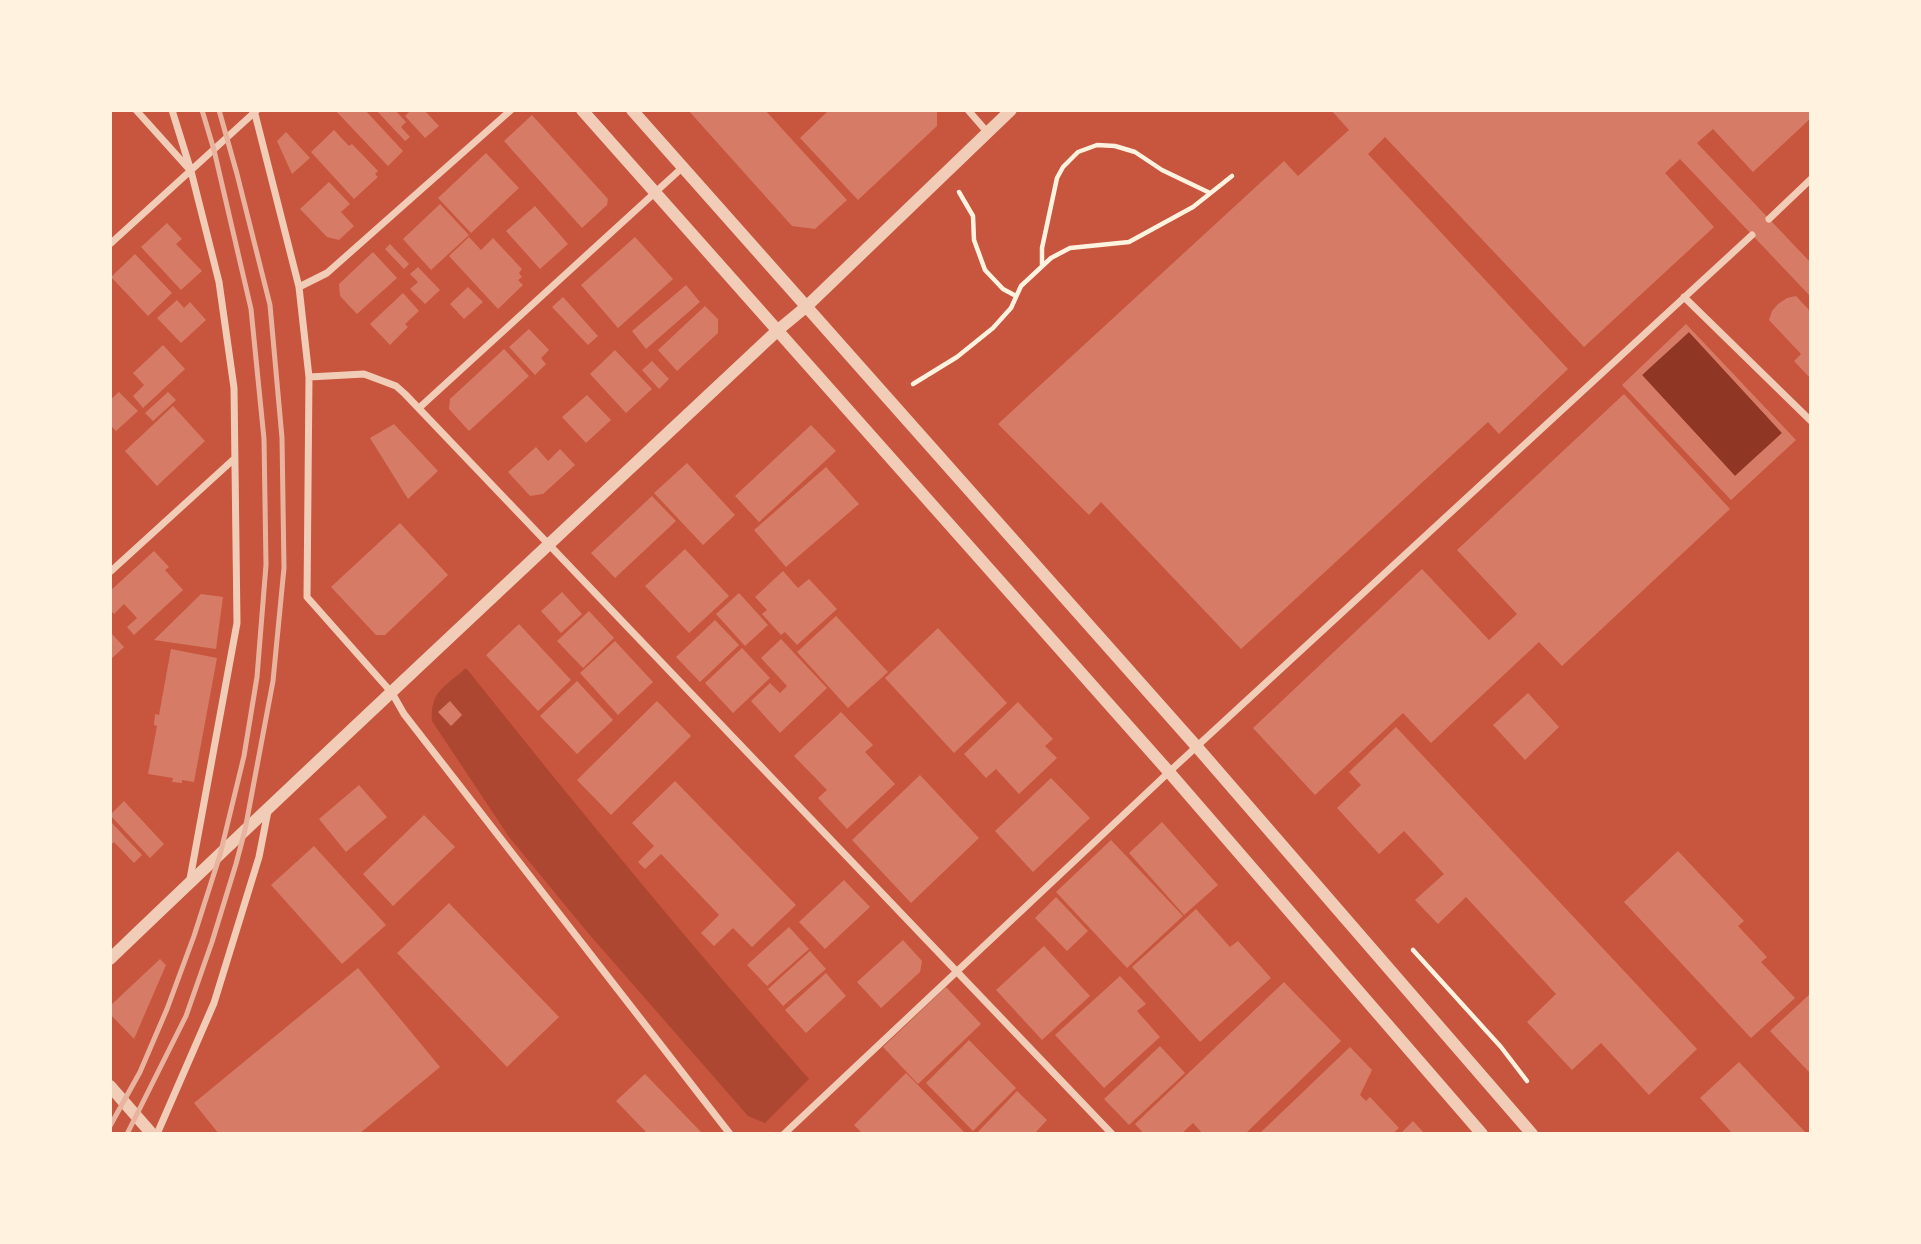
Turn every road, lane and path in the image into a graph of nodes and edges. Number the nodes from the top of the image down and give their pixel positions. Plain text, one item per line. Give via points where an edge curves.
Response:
1 (136, 110) edge
2 (172, 110) edge
3 (511, 110) edge
4 (582, 110) edge
5 (632, 110) edge
6 (968, 110) edge
7 (1011, 110) edge
8 (255, 111) edge
9 (988, 133) junction
10 (683, 167) junction
11 (191, 171) junction
12 (1232, 176) dead end
13 (1811, 179) edge
14 (958, 190) dead end
15 (656, 192) junction
16 (1210, 193) junction
17 (1769, 219) dead end
18 (1752, 235) dead end
19 (110, 244) edge
20 (1042, 266) junction
21 (299, 287) junction
22 (1016, 296) junction
23 (1684, 298) junction
24 (807, 306) junction
25 (778, 330) junction
26 (309, 377) junction
27 (913, 384) dead end
28 (419, 408) junction
29 (1811, 421) edge
30 (234, 459) junction
31 (549, 545) junction
32 (110, 572) edge
33 (392, 693) junction
34 (1197, 747) junction
35 (1169, 772) junction
36 (268, 809) junction
37 (190, 883) junction
38 (1413, 950) dead end
39 (110, 960) edge
40 (957, 971) junction
41 (1527, 1081) dead end
42 (110, 1086) edge
43 (152, 1134) edge
44 (157, 1134) edge
45 (730, 1134) edge
46 (784, 1134) edge
47 (1112, 1134) edge
48 (1482, 1134) edge
49 (1532, 1134) edge

1 - 11 street
2 - 11 street
3 - 21 street via 327,273
4 - 15 street
5 - 10 street
6 - 9 street
7 - 9 street
8 - 11 street
8 - 21 street
9 - 24 street
10 - 15 street
10 - 24 street
11 - 19 street
11 - 30 street via 219,282 234,388
12 - 16 path
13 - 17 street
14 - 22 path via 972,216 985,270
15 - 25 street
15 - 28 street
16 - 20 path via 1129,242 1070,248
16 - 20 path via 1135,152 1097,145 1079,152 1057,178
18 - 23 street
20 - 22 path
21 - 26 street
22 - 27 path via 993,328
23 - 29 street
23 - 34 street
24 - 25 street
24 - 34 street
25 - 31 street
25 - 35 street
26 - 28 street via 364,374 396,386
26 - 33 street via 307,597
28 - 31 street
30 - 32 street
30 - 37 street via 237,623
31 - 33 street
31 - 40 street
33 - 36 street
33 - 45 street
34 - 35 street
34 - 49 street
35 - 40 street
35 - 48 street
36 - 37 street
36 - 44 street via 259,857 215,1003
37 - 39 street
38 - 41 path
40 - 46 street
40 - 47 street
42 - 43 street

